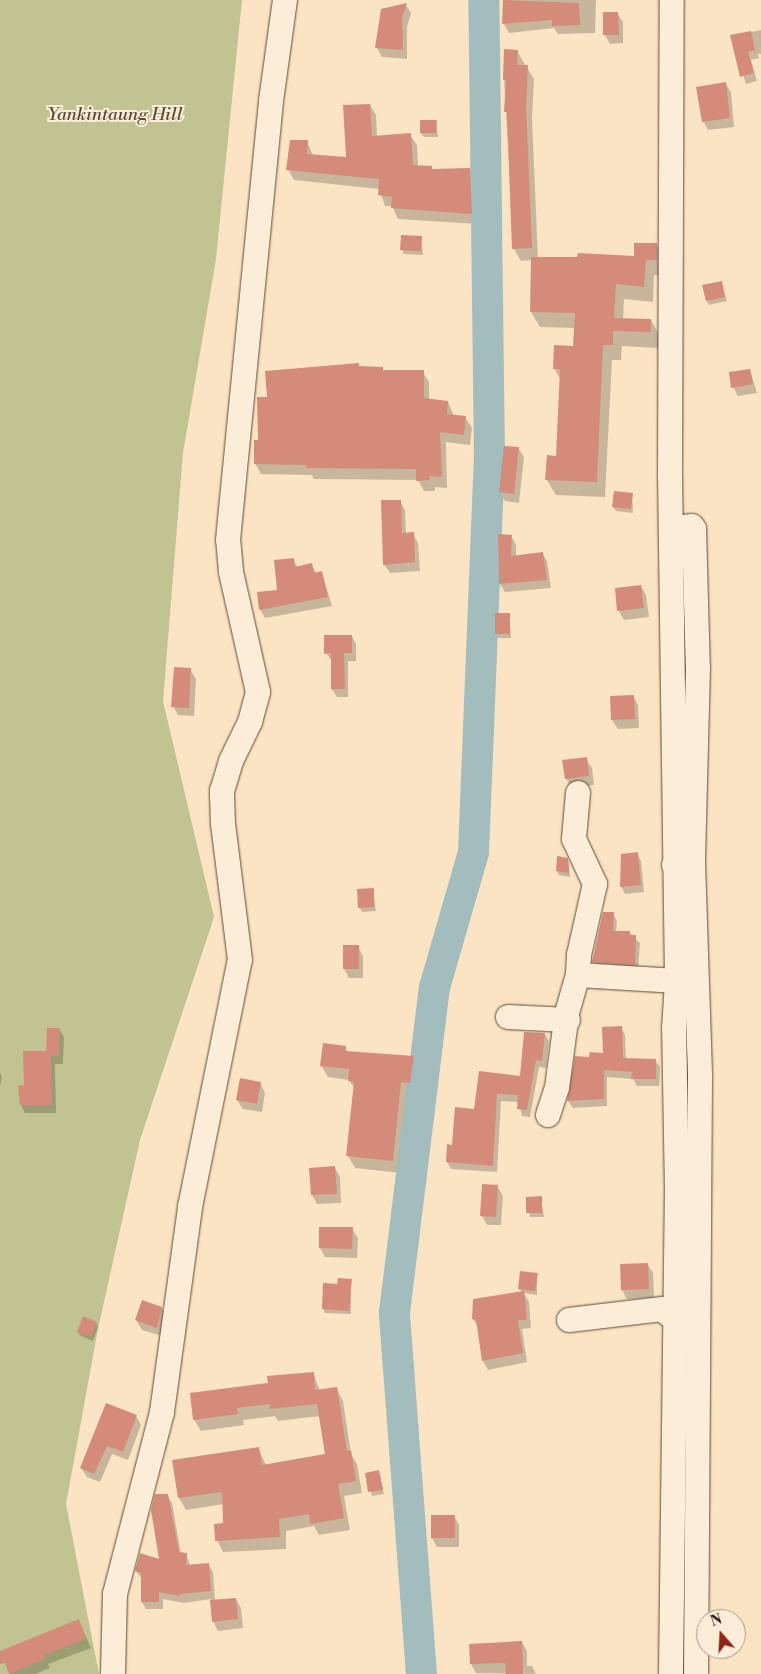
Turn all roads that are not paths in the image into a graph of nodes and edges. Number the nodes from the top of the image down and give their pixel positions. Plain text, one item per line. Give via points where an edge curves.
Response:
1 (285, 0) edge
2 (672, 0) edge
3 (578, 793) dead end
4 (683, 864) junction
5 (578, 974) junction
6 (677, 981) junction
7 (685, 1012) junction
8 (508, 1017) dead end
9 (568, 1020) junction
10 (548, 1114) dead end
11 (569, 1320) dead end
12 (675, 1320) junction
13 (113, 1674) edge
14 (671, 1674) edge
15 (696, 1674) edge

1 - 13 street via 270,101 228,540 231,572 258,692 250,722 230,761 222,791 222,824 240,960 190,1207 162,1412 116,1594
2 - 4 street
3 - 5 street via 573,832 595,884 579,955
4 - 6 street
4 - 7 street
5 - 6 street
5 - 9 street
6 - 7 street
7 - 12 street
7 - 15 street via 700,1078
8 - 9 street
9 - 10 street via 558,1088
11 - 12 street via 662,1309
12 - 14 street

